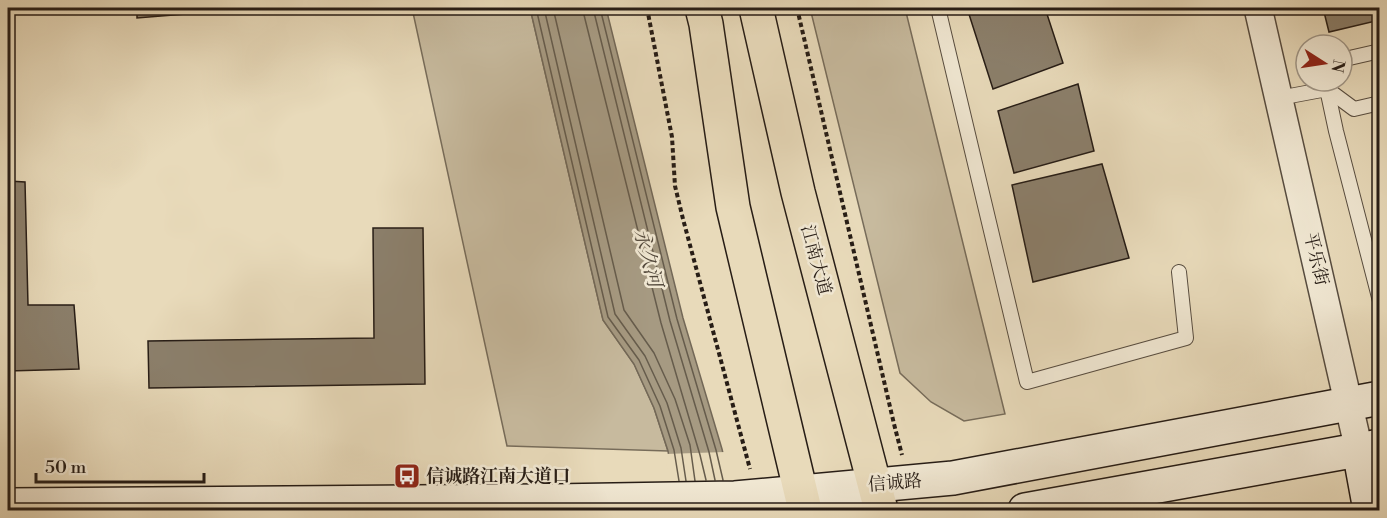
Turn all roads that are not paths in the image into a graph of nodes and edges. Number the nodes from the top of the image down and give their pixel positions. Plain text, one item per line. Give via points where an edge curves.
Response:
1 (702, 8) edge
2 (756, 8) edge
3 (938, 8) edge
4 (1258, 8) edge
5 (1380, 51) edge
6 (1354, 57) edge
7 (1299, 93) edge
8 (1331, 93) edge
9 (1338, 93) edge
10 (1279, 98) junction
11 (1380, 103) edge
12 (1179, 272) dead end
13 (1380, 301) edge
14 (1364, 400) edge
15 (1369, 448) edge
16 (878, 498) edge
17 (803, 501) edge
18 (8, 505) edge
19 (1024, 510) edge
20 (1370, 510) edge

1 - 17 main road via 733,207
2 - 16 main road, 江南大道 via 798,192
3 - 12 lane via 1027,382 1186,338
4 - 10 street, 平乐街
5 - 6 lane
7 - 10 lane
8 - 13 lane via 1336,131
9 - 11 lane via 1354,109
10 - 14 street, 平乐街
14 - 15 street, 平乐街
14 - 16 main road, 信诚路 via 953,478 910,481
15 - 19 main road
15 - 20 main road, 平乐街
16 - 17 main road, 信诚路
17 - 18 main road, 信诚路 via 746,497

